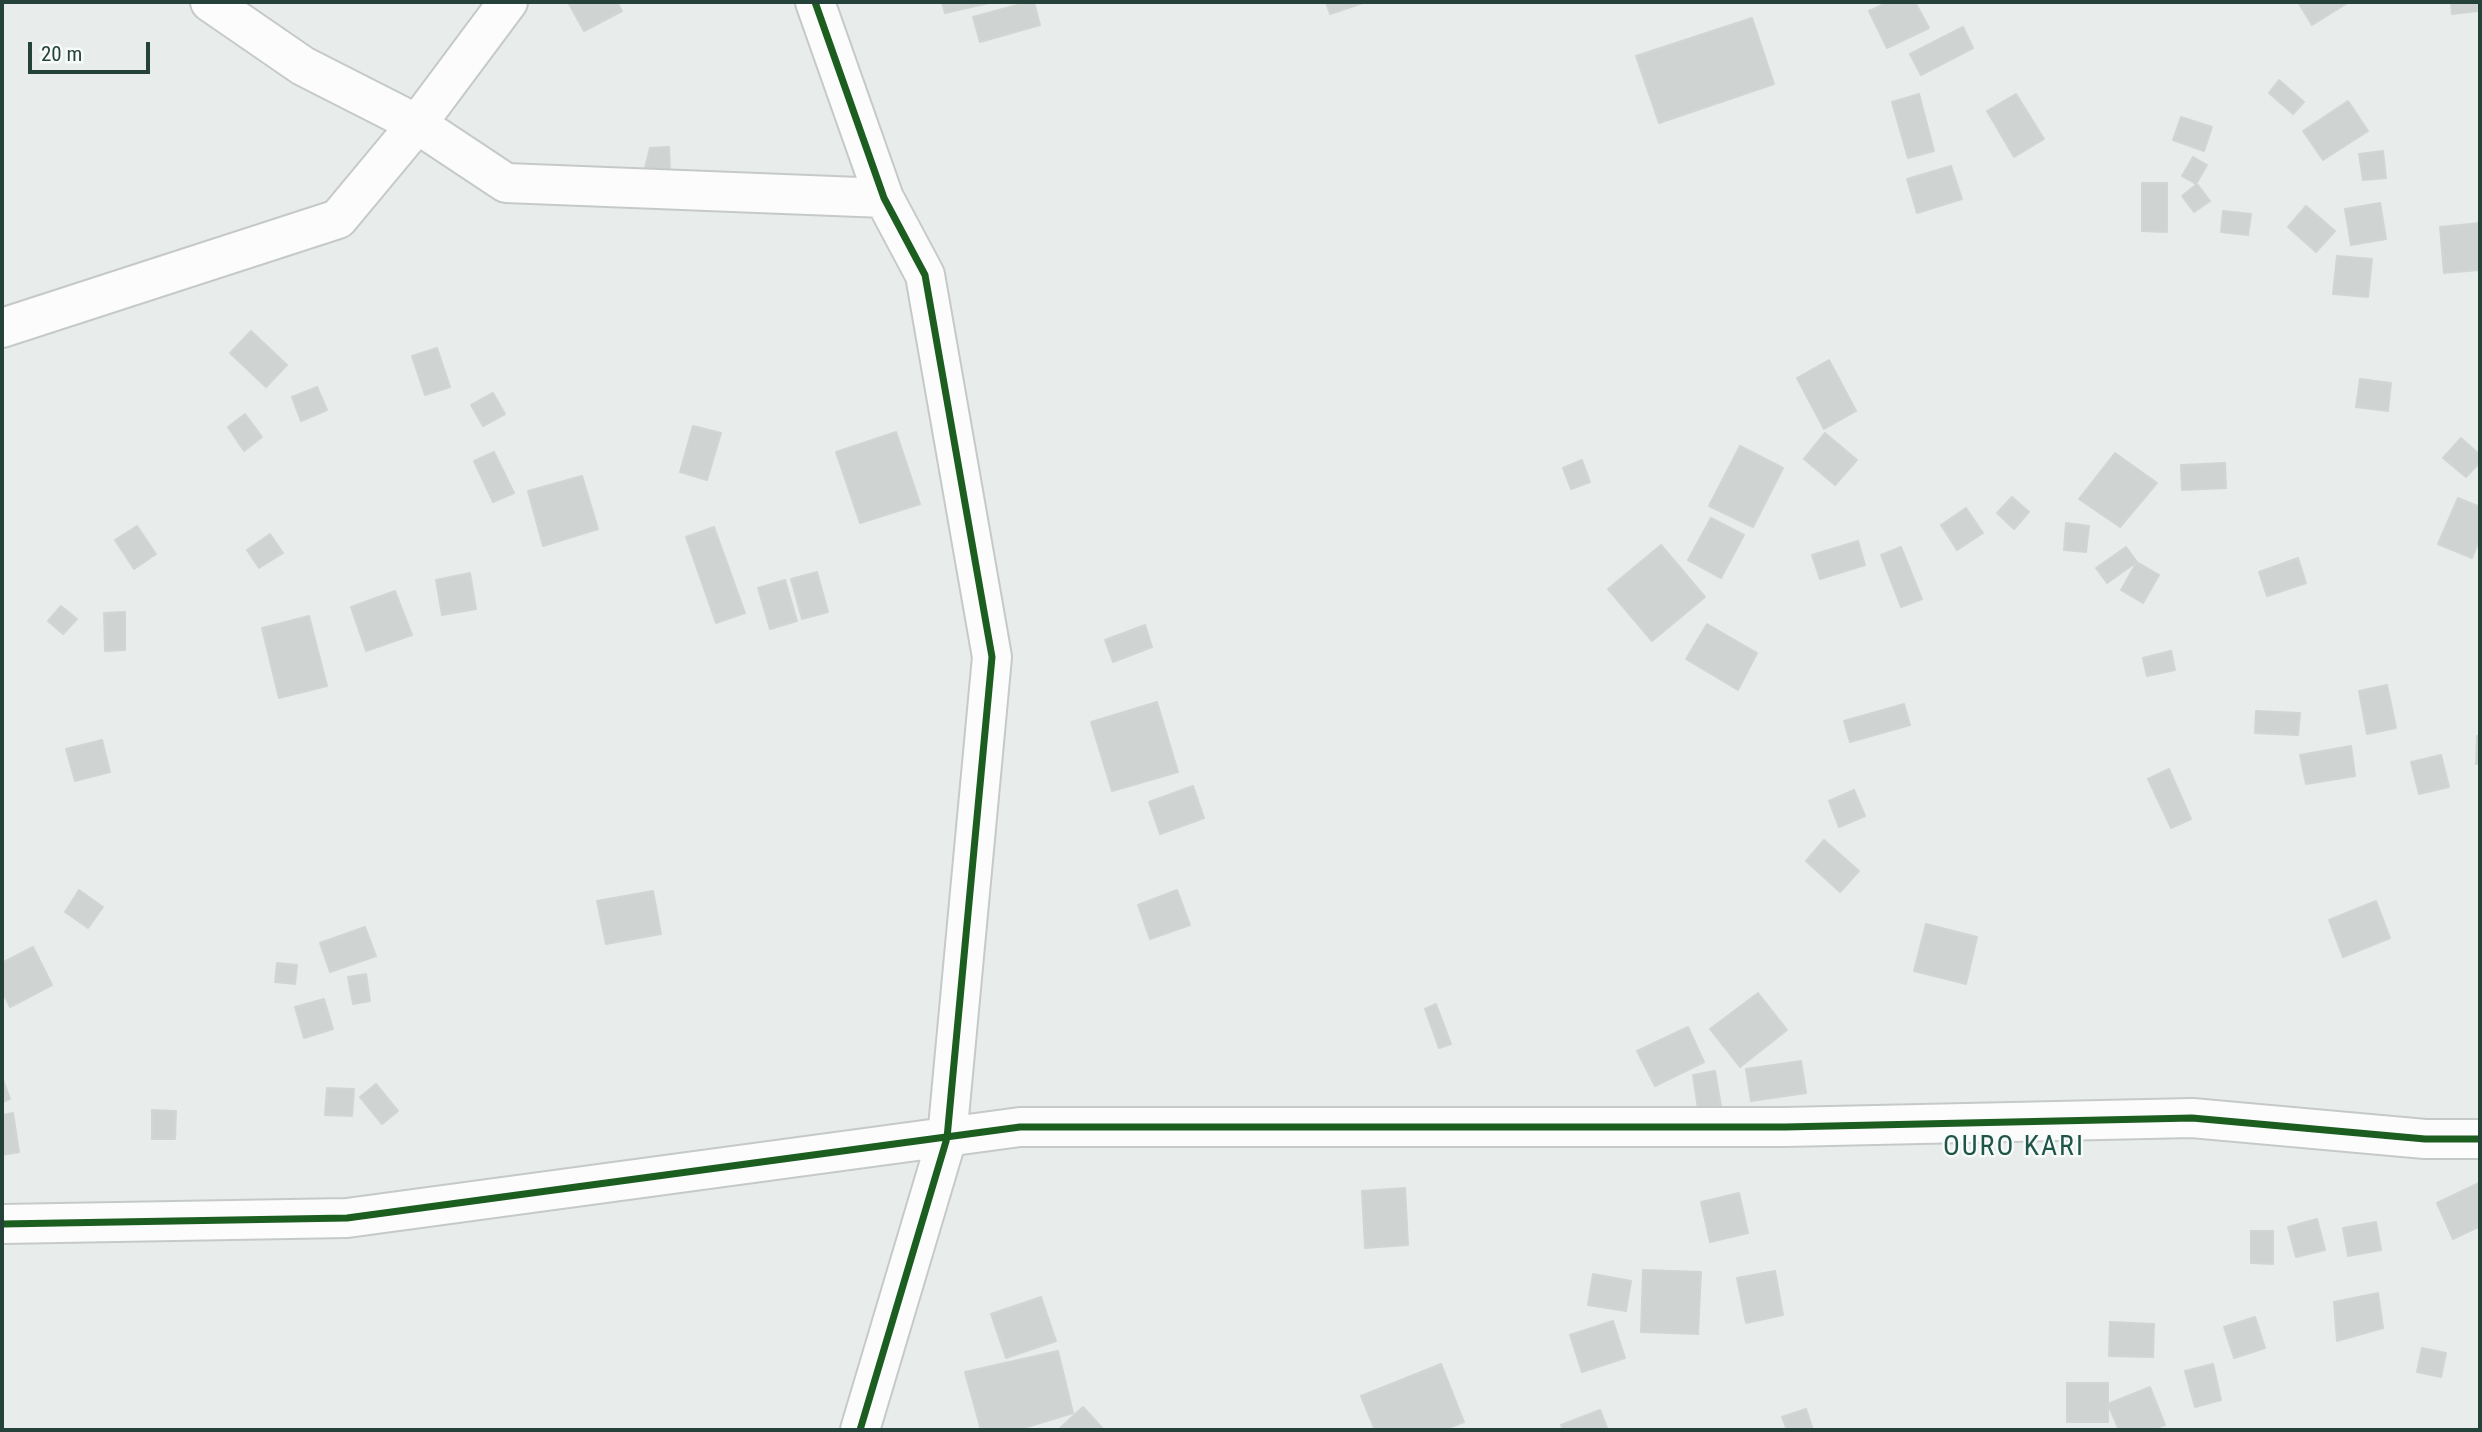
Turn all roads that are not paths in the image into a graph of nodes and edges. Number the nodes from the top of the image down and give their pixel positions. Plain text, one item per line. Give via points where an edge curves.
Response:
1 (210, 2) edge
2 (508, 2) edge
3 (815, 2) edge
4 (417, 124) junction
5 (884, 198) junction
6 (2, 328) edge
7 (947, 1138) junction
8 (2480, 1139) edge
9 (2, 1224) edge
10 (860, 1430) edge

1 - 4 street via 303,66
2 - 4 street
3 - 5 street
4 - 5 street via 506,183
4 - 6 street via 338,219
5 - 7 street via 925,275 992,657
7 - 8 street via 1020,1127 1772,1127 2192,1118 2425,1139
7 - 9 street via 346,1218
7 - 10 street

